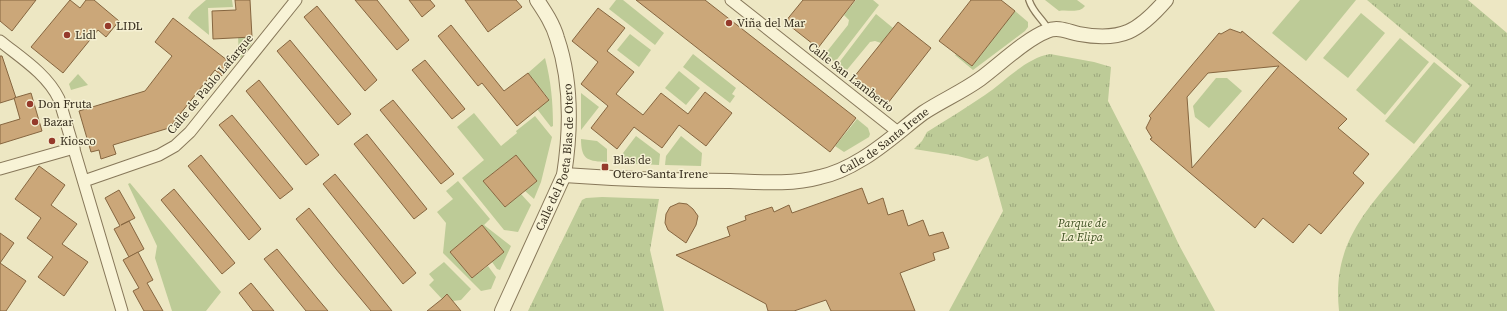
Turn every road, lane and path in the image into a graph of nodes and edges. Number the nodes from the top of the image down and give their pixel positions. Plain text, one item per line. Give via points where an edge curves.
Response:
1 (296, 0) edge
2 (537, 0) edge
3 (731, 0) edge
4 (1029, 0) edge
5 (1166, 0) edge
6 (1049, 30) junction
7 (0, 41) edge
8 (898, 132) junction
9 (74, 148) junction
10 (0, 169) edge
11 (564, 175) junction
12 (84, 181) junction
13 (122, 311) edge
14 (502, 311) edge

1 - 12 street, Calle de Pablo Lafargue via 190,132 175,146 159,156
2 - 11 street, Calle del Poeta Blas de Otero via 557,37 566,77 569,116
3 - 8 street, Calle San Lamberto
4 - 6 lane via 1034,12
5 - 6 street via 1152,16 1125,34 1103,37 1063,29
6 - 8 street, Calle de Santa Irene via 1036,36 979,80 925,112
7 - 9 street via 32,66 56,93
8 - 11 street, Calle de Santa Irene via 861,160 839,171 819,178 798,181 705,181
9 - 10 street
9 - 12 street
11 - 14 street, Calle del Poeta Blas de Otero
12 - 13 street

